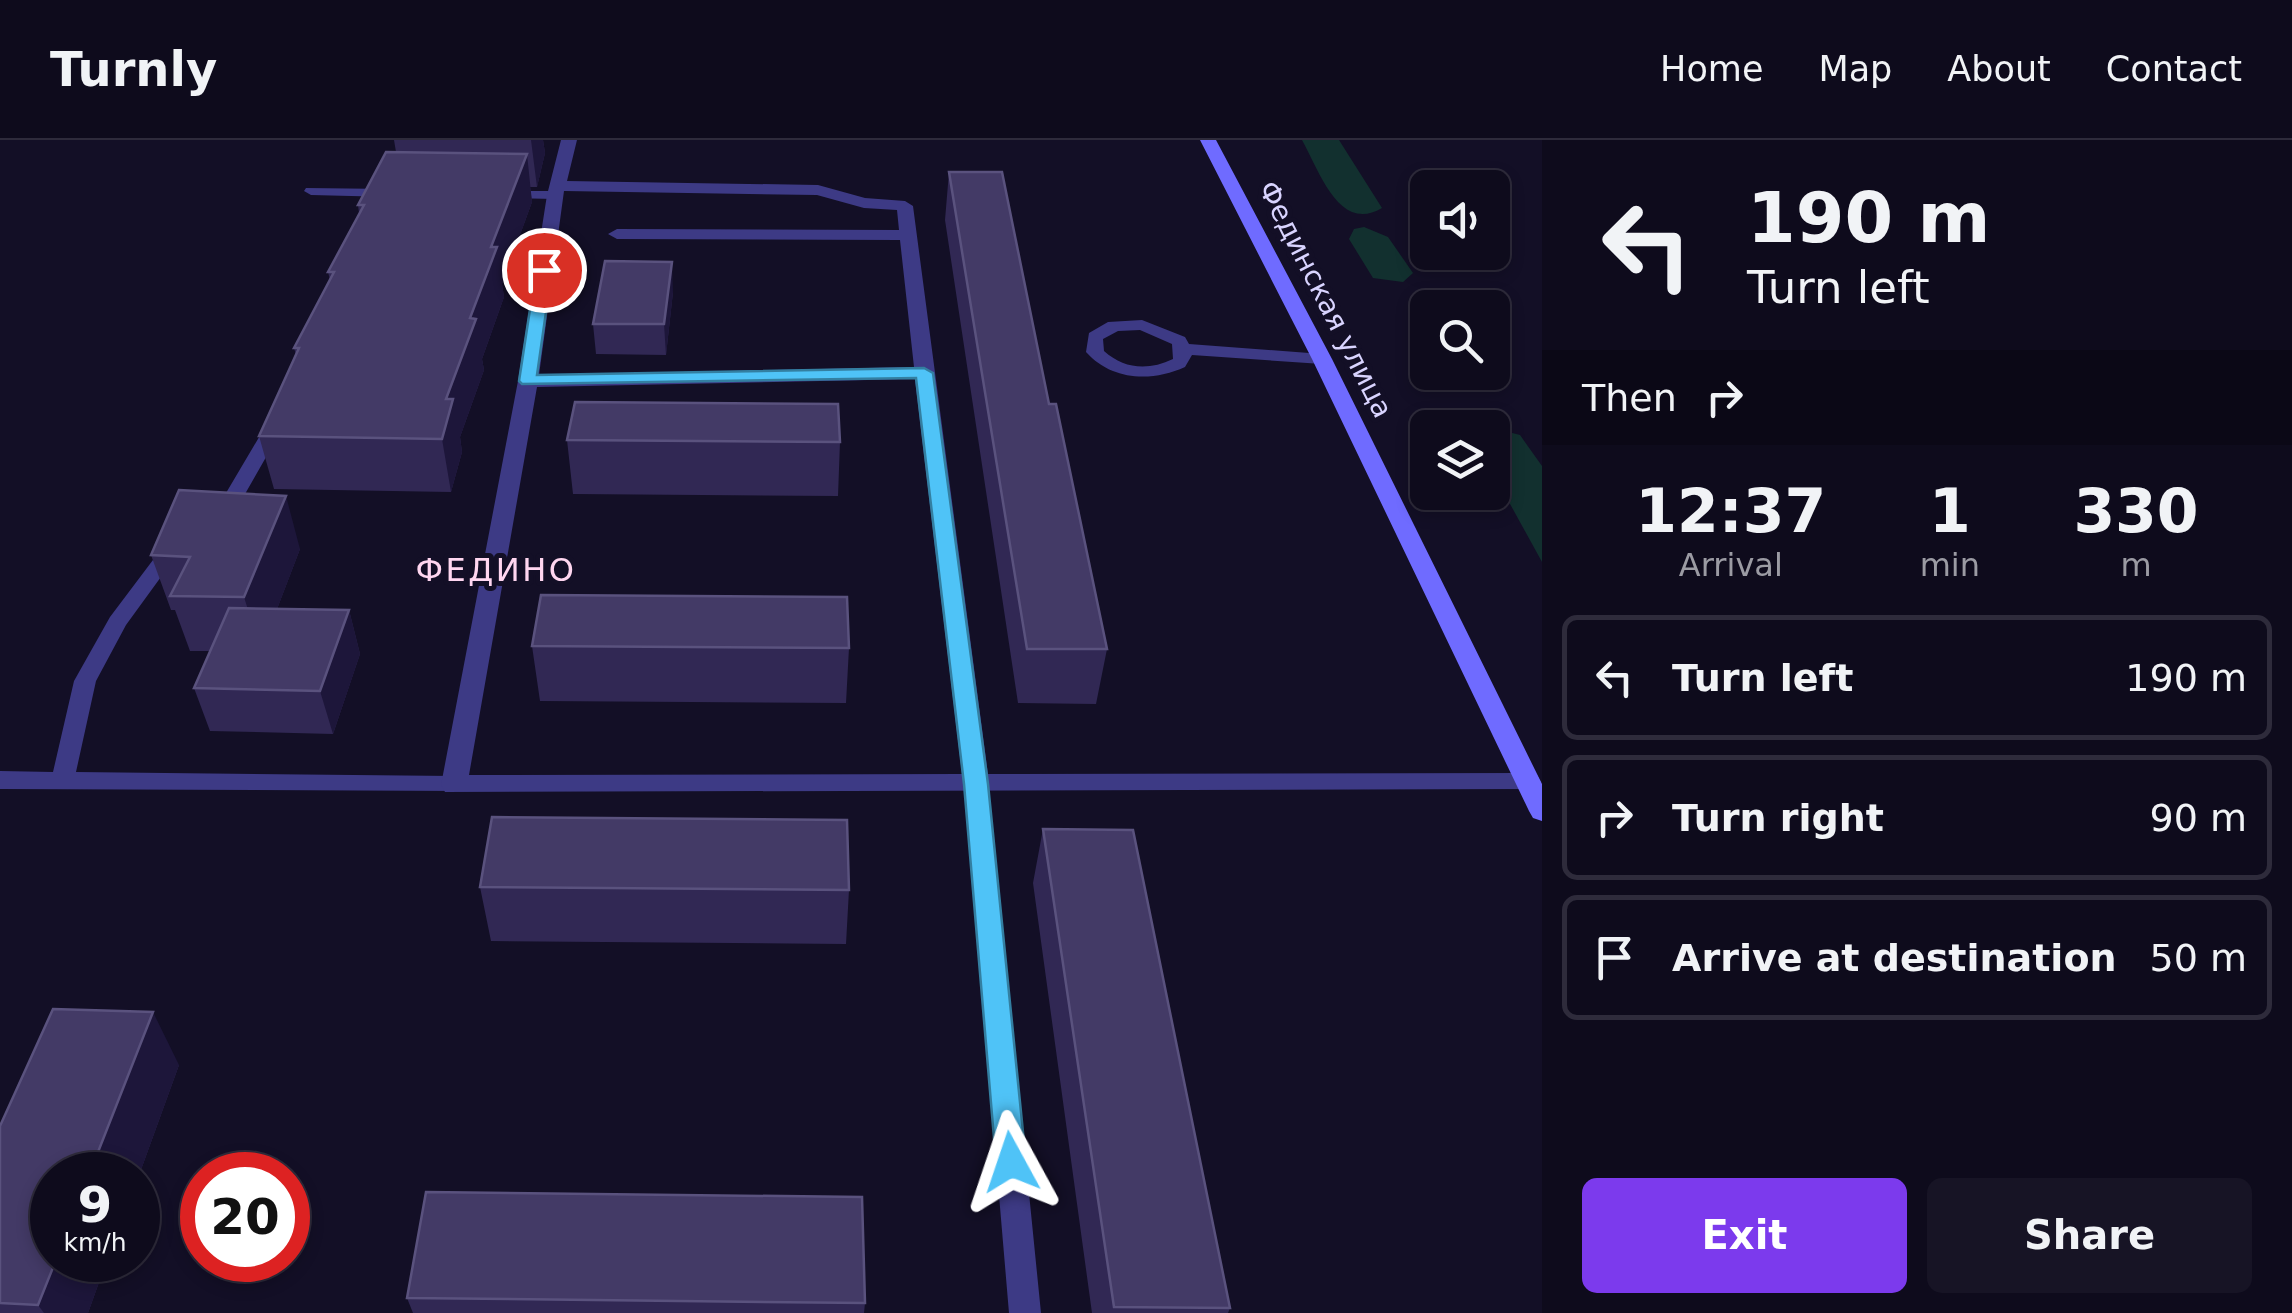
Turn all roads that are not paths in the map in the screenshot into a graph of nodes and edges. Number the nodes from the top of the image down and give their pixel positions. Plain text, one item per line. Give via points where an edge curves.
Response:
1 (568, 140) edge
2 (1208, 140) edge
3 (312, 191) dead end
4 (556, 191) junction
5 (405, 193) edge
6 (480, 194) edge
7 (617, 234) dead end
8 (908, 235) junction
9 (1184, 348) junction
10 (1322, 360) junction
11 (924, 373) junction
12 (528, 381) junction
13 (290, 398) edge
14 (0, 780) edge
15 (63, 781) junction
16 (1528, 782) junction
17 (976, 784) junction
18 (454, 785) junction
19 (1542, 812) edge
20 (1025, 1313) edge

1 - 4 street
2 - 10 street, Фединская улица
3 - 5 lane
4 - 6 lane
4 - 8 street via 818,190 864,204 905,206
4 - 12 street
7 - 8 street
8 - 11 street
9 - 9 lane via 1169,334 1128,324 1103,331 1093,344 1113,366 1142,373 1178,364
9 - 10 lane
10 - 16 street, Фединская улица
11 - 12 street
11 - 17 street
12 - 18 street
13 - 15 lane via 228,512 180,538 117,622 85,681
14 - 15 lane
15 - 18 lane
16 - 17 street
16 - 19 street, Фединская улица
17 - 18 street
17 - 20 lane

